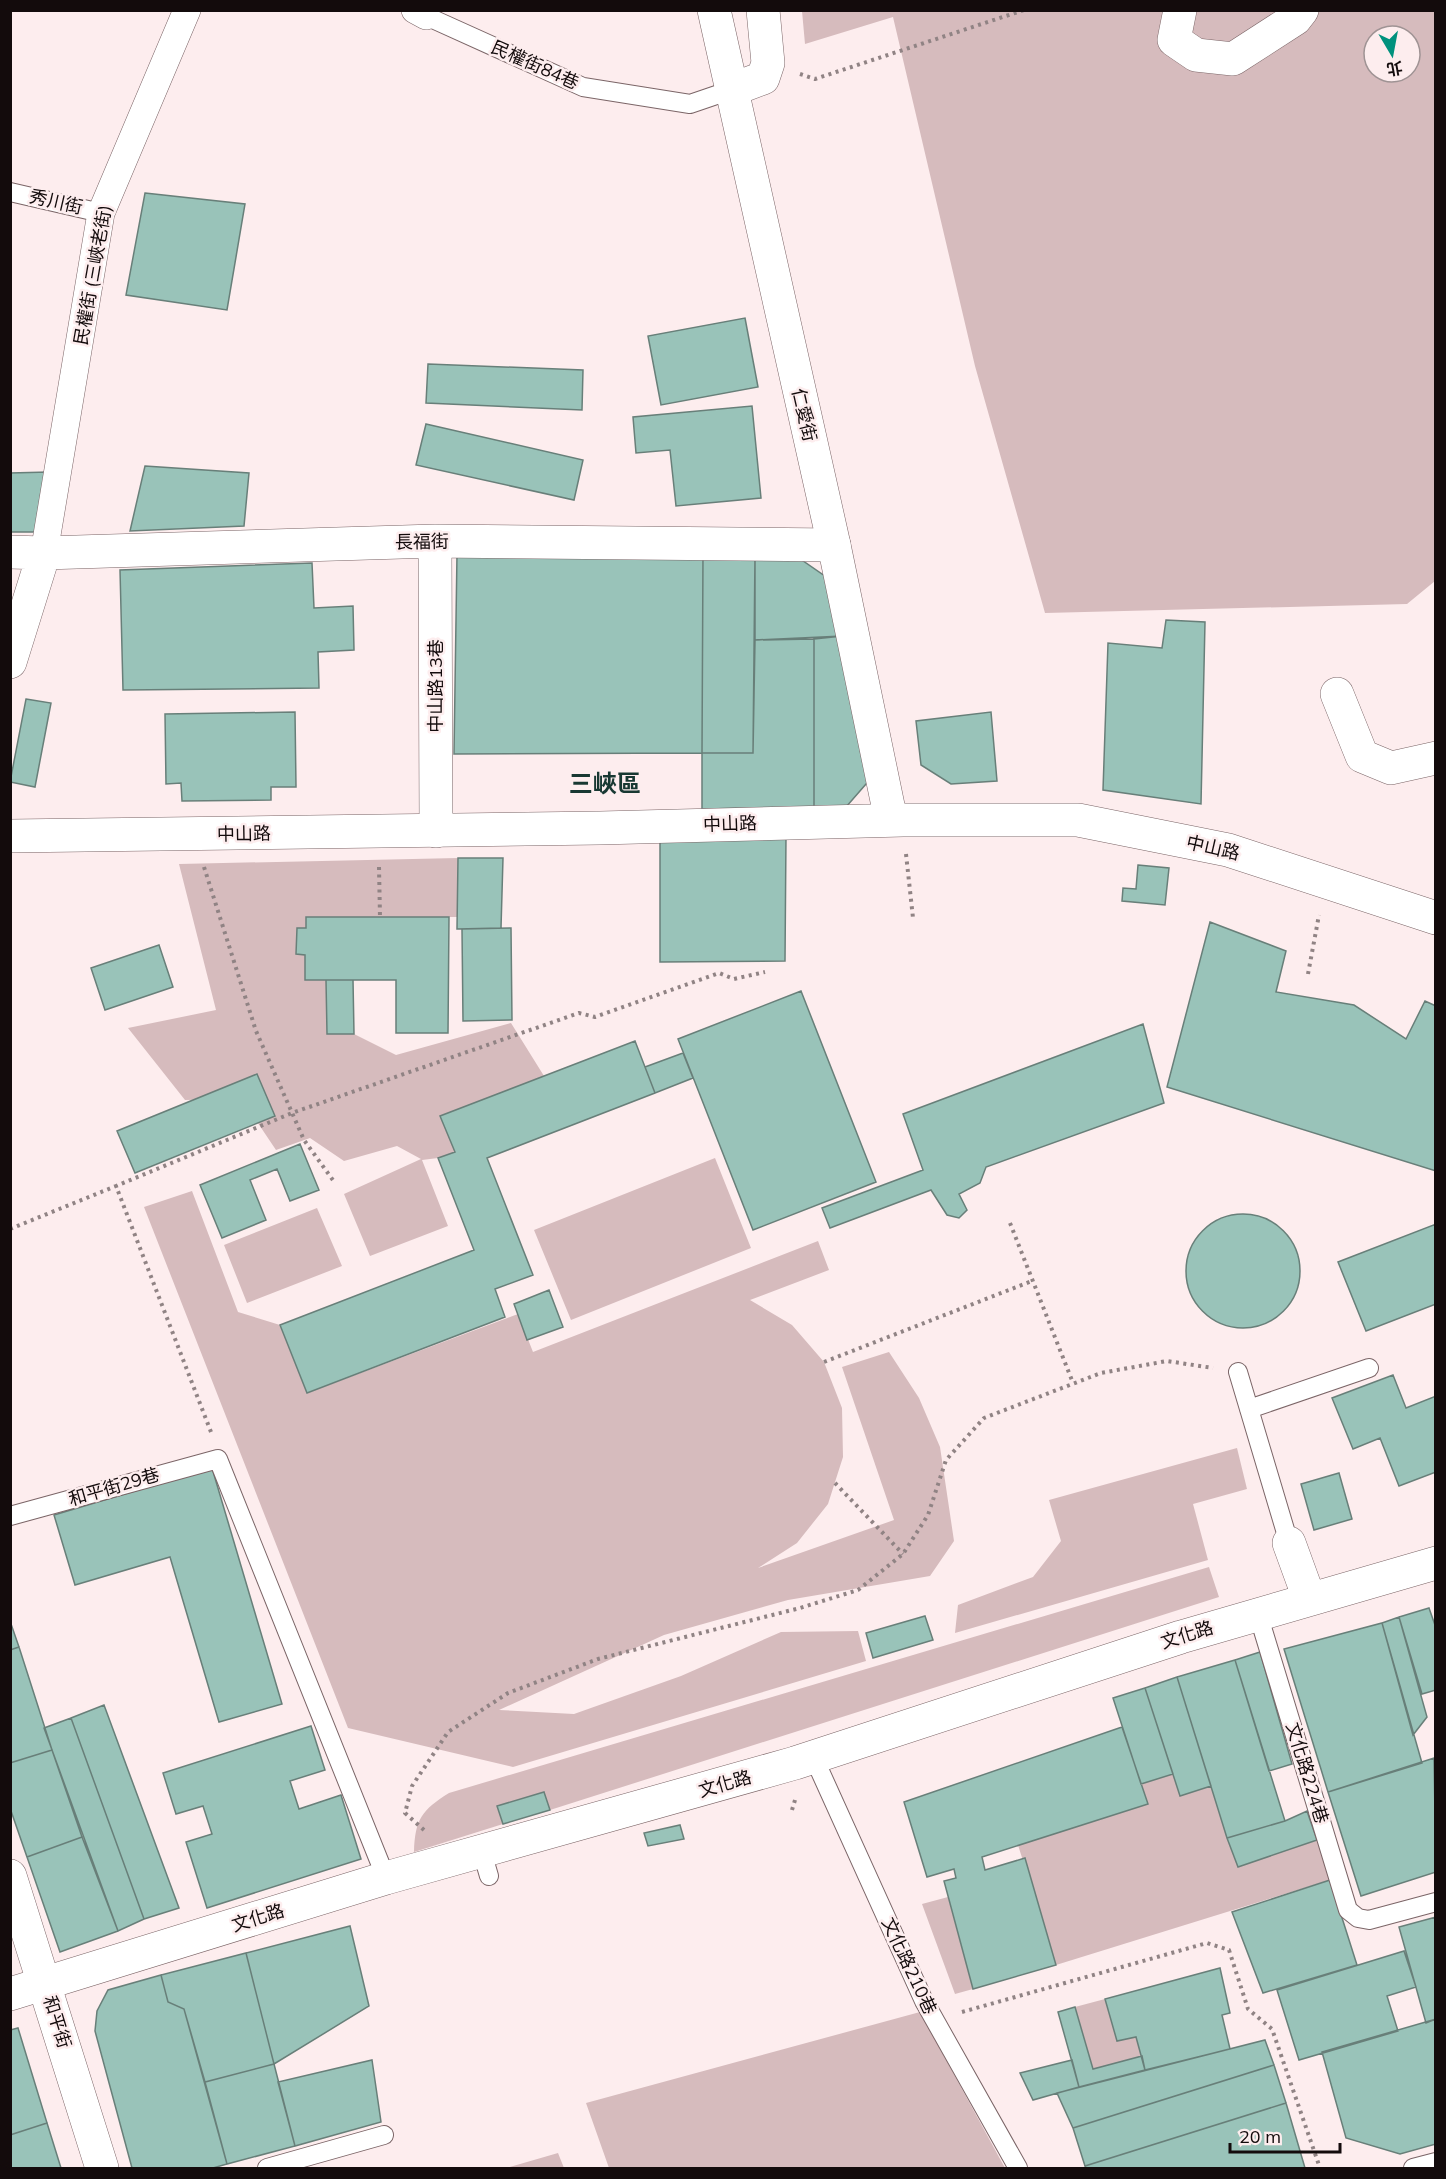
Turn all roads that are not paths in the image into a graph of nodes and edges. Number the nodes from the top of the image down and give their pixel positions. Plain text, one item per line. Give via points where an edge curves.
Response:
1 (187, 10) edge
2 (714, 10) edge
3 (763, 10) edge
4 (1179, 10) edge
5 (1302, 10) edge
6 (421, 13) edge
7 (730, 90) junction
8 (10, 192) edge
9 (101, 213) junction
10 (435, 541) junction
11 (834, 545) junction
12 (10, 552) edge
13 (44, 553) junction
14 (10, 663) edge
15 (1337, 694) dead end
16 (1436, 758) edge
17 (897, 820) junction
18 (436, 831) junction
19 (10, 836) edge
20 (1436, 918) edge
21 (1369, 1368) dead end
22 (1238, 1372) road end
23 (1249, 1409) junction
24 (15, 1518) edge
25 (1289, 1543) joint
26 (1436, 1563) edge
27 (1309, 1598) junction
28 (1258, 1614) junction
29 (814, 1758) junction
30 (10, 1876) edge
31 (386, 1878) junction
32 (1436, 1902) edge
33 (45, 1983) junction
34 (10, 1994) edge
35 (384, 2135) dead end
36 (1436, 2162) edge
37 (102, 2169) edge
38 (267, 2169) edge
39 (1018, 2169) edge
40 (1413, 2169) edge

1 - 9 street, 民權街 (三峽老街)
2 - 7 street, 仁愛街
3 - 7 street via 768,63 763,78
4 - 5 street via 1173,40 1196,55 1233,59
6 - 7 lane, 民權街84巷 via 583,87 690,104
7 - 11 street, 仁愛街
8 - 9 lane, 秀川街
9 - 13 street, 民權街 (三峽老街)
10 - 11 street, 長福街
10 - 13 street, 長福街
10 - 18 street, 中山路13巷
11 - 17 street, 仁愛街
12 - 13 street, 長福街
13 - 14 street
15 - 16 street via 1362,756 1390,768
17 - 18 street, 中山路
17 - 20 street, 中山路 via 1078,820 1228,850
18 - 19 street, 中山路
21 - 23 lane
22 - 23 lane
23 - 25 lane
24 - 31 lane, 和平街29巷 via 217,1459
25 - 27 street
26 - 27 street, 文化路
27 - 28 street, 文化路
28 - 29 street, 文化路
28 - 32 lane, 文化路224巷 via 1348,1910 1369,1920
29 - 31 street, 文化路 via 486,1864
29 - 39 lane, 文化路210巷 via 934,2020
30 - 33 street, 和平街
31 - 33 street, 文化路
33 - 34 street, 文化路
33 - 37 street, 和平街
35 - 38 lane
36 - 40 lane

